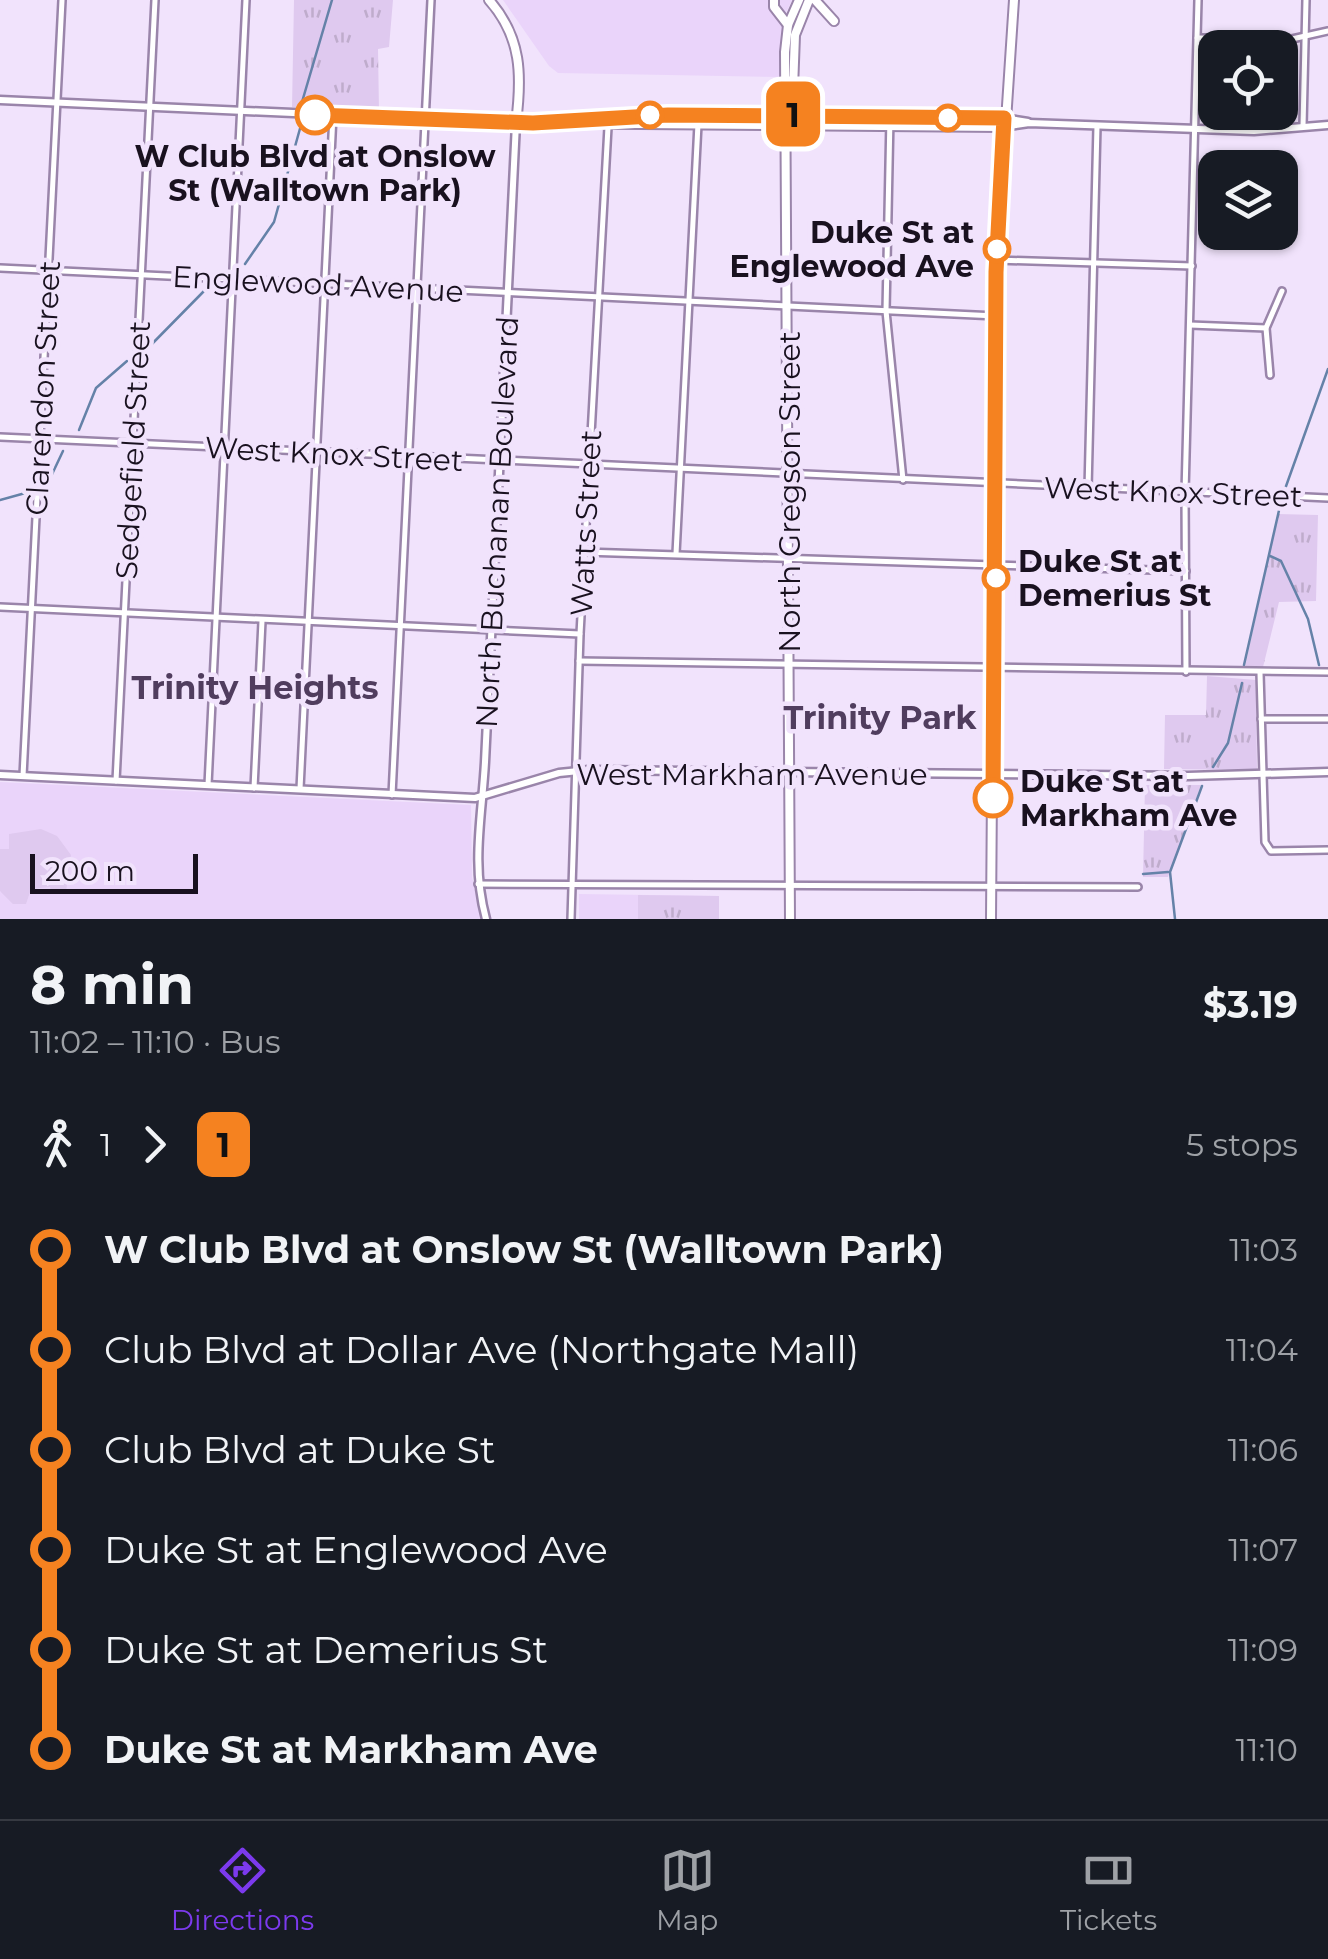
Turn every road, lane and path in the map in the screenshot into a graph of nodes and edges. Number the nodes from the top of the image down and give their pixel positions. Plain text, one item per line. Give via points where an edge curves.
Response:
1 (62, 0) edge
2 (155, 0) edge
3 (246, 0) edge
4 (431, 0) edge
5 (489, 0) edge
6 (774, 0) edge
7 (799, 0) edge
8 (812, 0) edge
9 (1014, 0) edge
10 (1198, 0) edge
11 (1306, 0) edge
12 (834, 21) dead end
13 (788, 25) junction
14 (1328, 31) edge
15 (1305, 36) junction
16 (1197, 38) junction
17 (0, 100) edge
18 (57, 103) junction
19 (150, 107) junction
20 (242, 112) junction
21 (333, 115) junction
22 (630, 116) junction
23 (789, 118) junction
24 (425, 120) junction
25 (890, 121) junction
26 (591, 122) junction
27 (1003, 122) junction
28 (516, 123) junction
29 (698, 124) junction
30 (1328, 125) edge
31 (1097, 126) junction
32 (608, 127) junction
33 (1195, 129) junction
34 (1303, 130) junction
35 (996, 260) junction
36 (1093, 263) junction
37 (1192, 266) junction
38 (0, 268) edge
39 (49, 271) junction
40 (141, 275) junction
41 (233, 280) junction
42 (325, 284) junction
43 (417, 288) junction
44 (1282, 290) dead end
45 (508, 292) junction
46 (598, 297) junction
47 (688, 302) junction
48 (788, 307) junction
49 (886, 311) junction
50 (996, 316) junction
51 (1190, 324) junction
52 (1266, 328) junction
53 (1270, 375) dead end
54 (0, 437) edge
55 (41, 439) junction
56 (133, 444) junction
57 (224, 448) junction
58 (317, 453) junction
59 (408, 457) junction
60 (500, 462) junction
61 (589, 466) junction
62 (680, 471) junction
63 (790, 476) junction
64 (903, 480) junction
65 (996, 486) junction
66 (1088, 489) junction
67 (1186, 493) junction
68 (1328, 498) edge
69 (584, 552) junction
70 (676, 554) junction
71 (790, 558) junction
72 (996, 565) junction
73 (1186, 570) junction
74 (0, 608) edge
75 (32, 609) junction
76 (124, 614) junction
77 (216, 618) junction
78 (262, 620) junction
79 (308, 622) junction
80 (401, 626) junction
81 (492, 630) junction
82 (580, 634) junction
83 (580, 661) junction
84 (790, 666) junction
85 (994, 670) junction
86 (1186, 672) junction
87 (1260, 672) junction
88 (1328, 672) edge
89 (1262, 719) junction
90 (1328, 719) edge
91 (575, 771) junction
92 (1328, 772) edge
93 (790, 774) junction
94 (992, 774) junction
95 (0, 775) edge
96 (23, 776) junction
97 (1263, 776) junction
98 (116, 781) junction
99 (208, 786) junction
100 (254, 788) junction
101 (300, 790) junction
102 (392, 795) junction
103 (480, 797) junction
104 (1328, 850) edge
105 (571, 883) junction
106 (478, 884) junction
107 (790, 885) junction
108 (992, 886) junction
109 (1138, 887) dead end
110 (486, 919) edge
111 (571, 919) edge
112 (790, 919) edge
113 (991, 919) edge

1 - 18 street, Clarendon Street
2 - 19 street, Sedgefield Street
3 - 20 street
4 - 24 street
5 - 28 main road via 509,25 518,51
6 - 13 main road
7 - 13 main road, North Gregson Street
8 - 12 main road
8 - 23 main road, North Gregson Street via 795,35
9 - 27 main road
10 - 16 street
11 - 15 street
13 - 23 main road, North Gregson Street
14 - 15 street
15 - 16 street
15 - 34 street
16 - 33 street
17 - 18 street
18 - 19 street
18 - 39 street, Clarendon Street
19 - 20 street
19 - 40 street, Sedgefield Street
20 - 21 street
20 - 41 street
21 - 24 street
21 - 42 street
22 - 23 main road
22 - 26 main road
22 - 32 main road
23 - 25 main road
23 - 29 main road
23 - 48 main road, North Gregson Street
24 - 28 street
24 - 43 street
25 - 27 main road
25 - 49 street
26 - 28 main road
26 - 32 main road
27 - 31 street
27 - 35 main road
28 - 45 street, North Buchanan Boulevard
29 - 32 main road
29 - 47 street
30 - 34 street
31 - 33 street
31 - 36 street
32 - 46 street, Watts Street
33 - 34 street
33 - 37 street
35 - 36 street
35 - 50 main road
36 - 37 street
36 - 66 street
37 - 51 street
38 - 39 street, Englewood Avenue
39 - 40 street, Englewood Avenue
39 - 55 street, Clarendon Street
40 - 41 street, Englewood Avenue
40 - 56 street, Sedgefield Street
41 - 42 street, Englewood Avenue
41 - 57 street
42 - 43 street, Englewood Avenue
42 - 58 street
43 - 45 street, Englewood Avenue
43 - 59 street
44 - 52 street
45 - 46 street, Englewood Avenue
45 - 60 street, North Buchanan Boulevard
46 - 47 street, Englewood Avenue
46 - 61 street, Watts Street
47 - 48 street, Englewood Avenue
47 - 62 street
48 - 49 street, Englewood Avenue
48 - 63 main road, North Gregson Street
49 - 50 street, Englewood Avenue
49 - 64 street
50 - 65 main road
51 - 52 street
51 - 67 street
52 - 53 street
54 - 55 street, West Knox Street
55 - 56 street, West Knox Street
55 - 75 street, Clarendon Street
56 - 57 street, West Knox Street
56 - 76 street, Sedgefield Street
57 - 58 street, West Knox Street
57 - 77 street
58 - 59 street, West Knox Street
58 - 79 street
59 - 60 street, West Knox Street
59 - 80 street
60 - 61 street, West Knox Street
60 - 81 street, North Buchanan Boulevard
61 - 62 street, West Knox Street
61 - 69 street, Watts Street
62 - 63 street, West Knox Street
62 - 70 street
63 - 64 street, West Knox Street
63 - 71 main road, North Gregson Street
64 - 65 street, West Knox Street
65 - 66 street, West Knox Street
65 - 72 main road
66 - 67 street, West Knox Street
67 - 68 street, West Knox Street
67 - 73 street
69 - 70 street
69 - 82 street, Watts Street
70 - 71 street
71 - 72 street
71 - 84 main road, North Gregson Street
72 - 73 street
72 - 85 main road
73 - 86 street
74 - 75 street
75 - 76 street
75 - 96 street, Clarendon Street
76 - 77 street
76 - 98 street, Sedgefield Street
77 - 78 street
77 - 99 street
78 - 79 street
78 - 100 street
79 - 80 street
79 - 101 street
80 - 81 street
80 - 102 street
81 - 82 street
81 - 103 street, North Buchanan Boulevard
82 - 83 street, Watts Street
83 - 84 street
83 - 91 street, Watts Street
84 - 85 street
84 - 93 main road, North Gregson Street
85 - 86 street
85 - 94 main road
86 - 87 street
87 - 88 street
87 - 89 street
89 - 90 street
89 - 97 street
91 - 93 street, West Markham Avenue
91 - 103 street, West Markham Avenue
91 - 105 street, Watts Street
92 - 97 street, West Markham Avenue
93 - 94 street, West Markham Avenue
93 - 107 main road, North Gregson Street
94 - 97 street, West Markham Avenue
94 - 108 main road
95 - 96 street, West Markham Avenue
96 - 98 street, West Markham Avenue
97 - 104 street via 1271,851
98 - 99 street, West Markham Avenue
99 - 100 street, West Markham Avenue
100 - 101 street, West Markham Avenue
101 - 102 street, West Markham Avenue
102 - 103 street, West Markham Avenue
103 - 106 street, North Buchanan Boulevard
105 - 106 street
105 - 107 street
105 - 111 street, Watts Street
106 - 110 street, North Buchanan Boulevard
107 - 108 street
107 - 112 main road, North Gregson Street
108 - 109 street
108 - 113 main road

